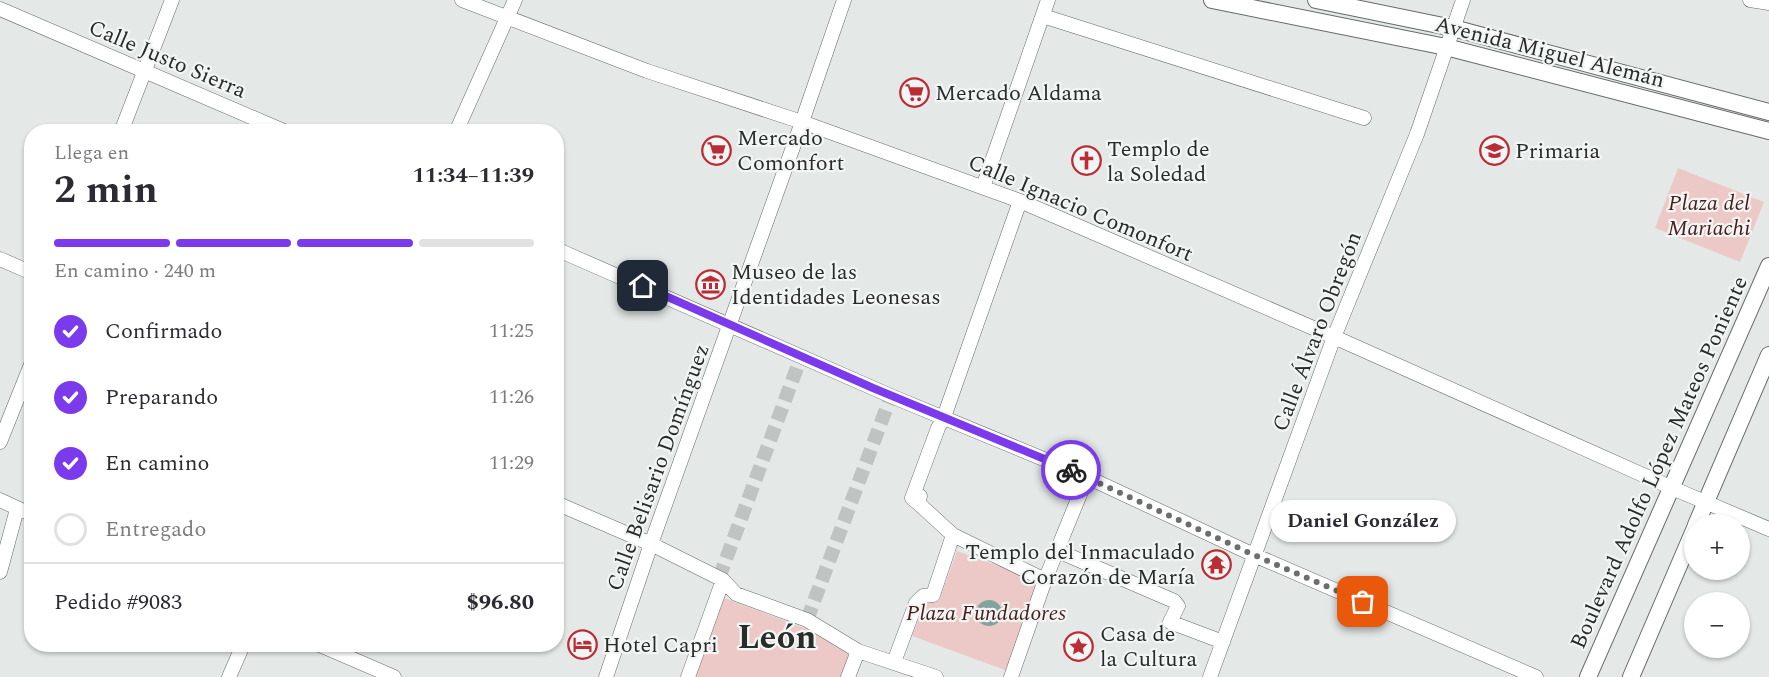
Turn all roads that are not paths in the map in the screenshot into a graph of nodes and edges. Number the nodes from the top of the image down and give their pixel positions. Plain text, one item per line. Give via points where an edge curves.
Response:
1 (172, 0) edge
2 (462, 0) edge
3 (515, 0) edge
4 (844, 0) edge
5 (1048, 0) edge
6 (1212, 0) edge
7 (1316, 0) edge
8 (1463, 0) edge
9 (1750, 0) edge
10 (1769, 3) edge
11 (0, 9) edge
12 (1043, 16) junction
13 (508, 18) junction
14 (1453, 28) junction
15 (1446, 46) junction
16 (145, 71) junction
17 (1769, 112) edge
18 (1364, 118) dead end
19 (802, 122) junction
20 (124, 124) edge
21 (268, 124) edge
22 (460, 124) edge
23 (1769, 131) edge
24 (983, 187) junction
25 (1020, 201) junction
26 (564, 252) edge
27 (0, 259) edge
28 (1769, 266) edge
29 (24, 270) edge
30 (730, 324) junction
31 (1334, 337) junction
32 (1769, 355) edge
33 (24, 382) edge
34 (944, 417) junction
35 (0, 442) edge
36 (1087, 477) junction
37 (1671, 487) junction
38 (0, 500) edge
39 (918, 503) junction
40 (1706, 503) junction
41 (564, 506) edge
42 (17, 509) junction
43 (24, 512) edge
44 (1701, 514) edge
45 (1769, 529) edge
46 (953, 535) junction
47 (651, 544) junction
48 (1058, 551) junction
49 (1684, 554) edge
50 (1254, 555) junction
51 (0, 572) edge
52 (723, 580) junction
53 (1045, 580) junction
54 (1223, 642) junction
55 (858, 651) junction
56 (240, 652) edge
57 (337, 652) edge
58 (894, 662) junction
59 (928, 676) edge
60 (229, 677) edge
61 (394, 677) edge
62 (606, 677) edge
63 (688, 677) edge
64 (848, 677) edge
65 (1011, 677) edge
66 (1210, 677) edge
67 (1536, 677) edge
68 (1588, 677) edge
69 (1631, 677) edge

1 - 16 street
2 - 13 street, Calle Ignacio Comonfort
3 - 13 street
4 - 19 street, Calle Belisario Domínguez
5 - 12 street
6 - 15 main road, Avenida Miguel Alemán
7 - 14 main road, Avenida Miguel Alemán
8 - 14 street, Calle Álvaro Obregón
9 - 10 street
11 - 16 street, Calle Justo Sierra
12 - 18 street
12 - 24 street
13 - 19 street, Calle Ignacio Comonfort via 647,71
13 - 22 street
14 - 15 street, Calle Álvaro Obregón
14 - 17 main road, Avenida Miguel Alemán
15 - 23 main road, Avenida Miguel Alemán
15 - 31 street, Calle Álvaro Obregón via 1417,134
16 - 20 street
16 - 21 street, Calle Justo Sierra
19 - 24 street, Calle Ignacio Comonfort
19 - 30 street, Calle Belisario Domínguez
24 - 25 street, Calle Ignacio Comonfort
25 - 31 street, Calle Ignacio Comonfort
25 - 34 street
26 - 30 street
27 - 29 street
28 - 37 main road, Boulevard Adolfo López Mateos Poniente
30 - 34 street
30 - 47 street, Calle Belisario Domínguez
31 - 37 street, Calle Ignacio Comonfort
31 - 50 street, Calle Álvaro Obregón
32 - 40 main road
33 - 35 street
34 - 36 street
34 - 39 street
34 - 39 street via 912,498
36 - 48 street
36 - 50 street
37 - 40 street, Calle Ignacio Comonfort
37 - 68 main road, Boulevard Adolfo López Mateos Poniente
38 - 42 street
39 - 46 street
40 - 44 main road
40 - 45 street, Calle Ignacio Comonfort
41 - 47 street
42 - 43 street
42 - 51 street
46 - 53 street
46 - 58 street via 933,595 916,603
47 - 52 street
47 - 62 street, Calle Belisario Domínguez
48 - 53 street
48 - 54 street via 1174,602 1178,606 1170,622
49 - 69 main road
50 - 54 street, Calle Álvaro Obregón
50 - 67 street
52 - 55 street via 736,594 807,620
52 - 63 street
53 - 65 street
54 - 66 street, Calle Álvaro Obregón
55 - 58 street
55 - 64 street
56 - 60 street
57 - 61 street
58 - 59 street

